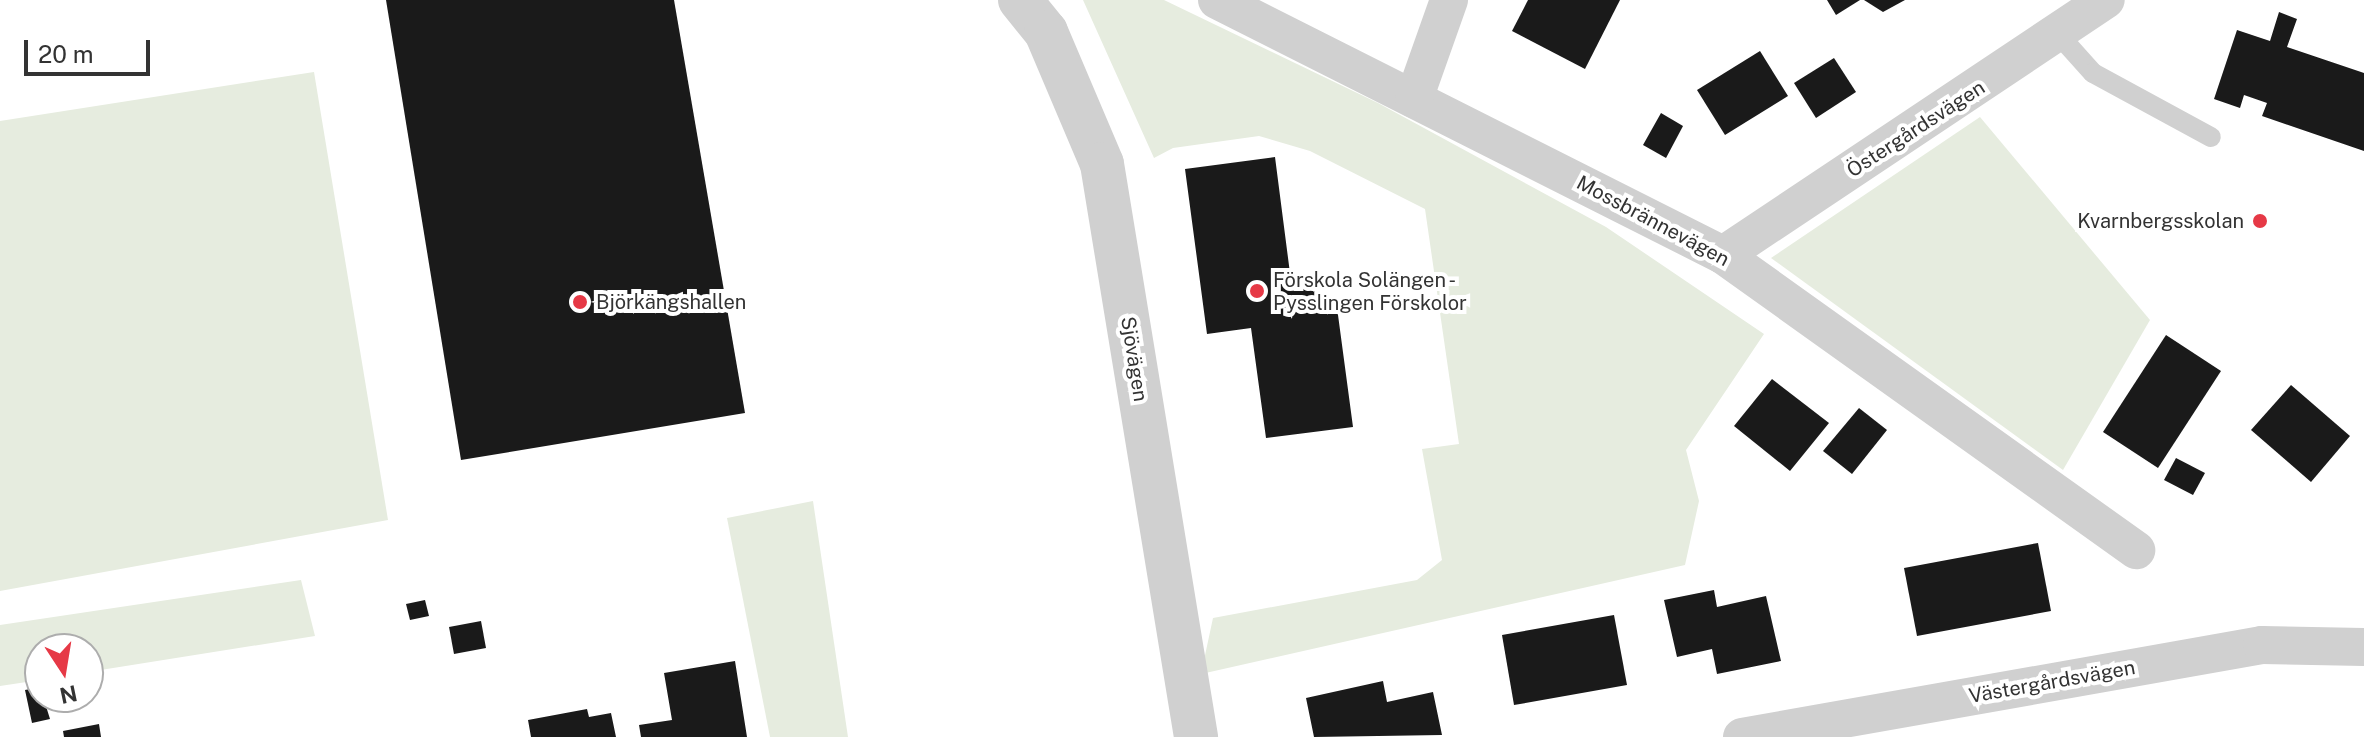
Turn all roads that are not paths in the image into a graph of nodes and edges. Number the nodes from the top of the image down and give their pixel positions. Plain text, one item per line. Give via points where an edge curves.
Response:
1 (1020, 0) edge
2 (1217, 0) edge
3 (1449, 0) edge
4 (2106, 0) edge
5 (2058, 34) junction
6 (1414, 99) junction
7 (2211, 137) dead end
8 (1723, 255) junction
9 (2136, 550) dead end
10 (2364, 647) edge
11 (1196, 737) edge
12 (1742, 737) edge

1 - 11 street, Sjövägen via 1046,32 1102,164
2 - 6 street, Mossbrännevägen
3 - 6 street
4 - 5 street, Östergårdsvägen
5 - 7 lane via 2093,73
5 - 8 street, Östergårdsvägen
6 - 8 street, Mossbrännevägen
8 - 9 street, Mossbrännevägen
10 - 12 street, Västergårdsvägen via 2262,645

